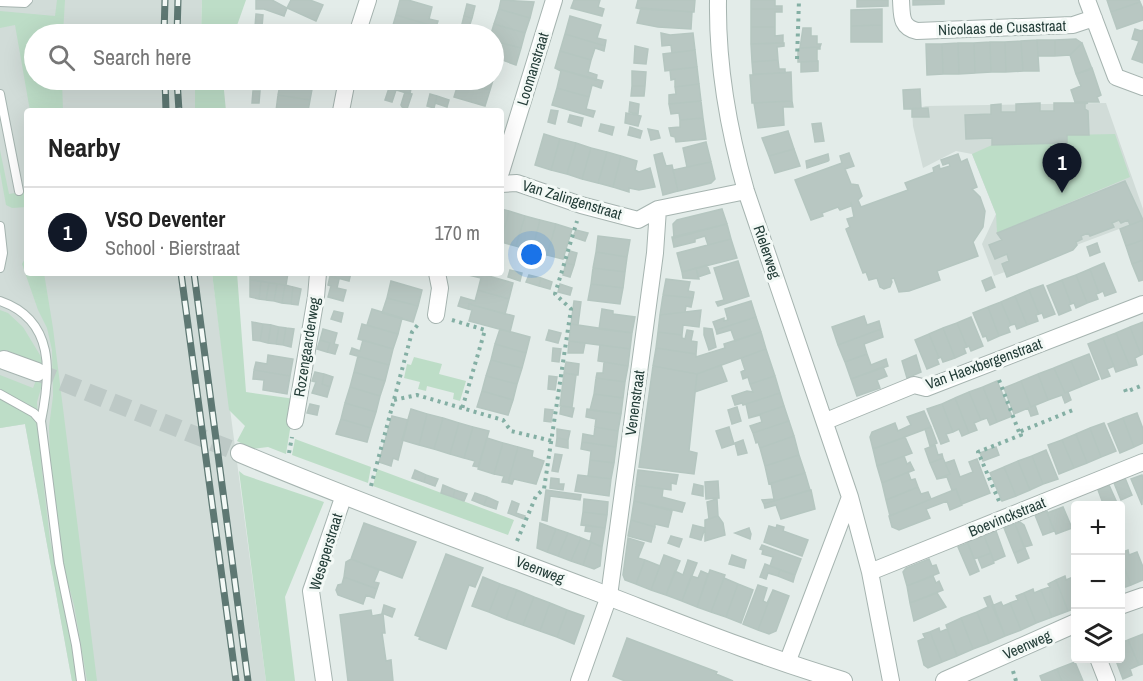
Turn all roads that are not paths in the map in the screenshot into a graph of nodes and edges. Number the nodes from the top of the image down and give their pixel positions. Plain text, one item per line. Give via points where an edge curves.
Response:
1 (28, 0) edge
2 (368, 0) edge
3 (554, 0) edge
4 (718, 0) edge
5 (901, 0) edge
6 (1088, 0) edge
7 (0, 2) edge
8 (1094, 18) junction
9 (360, 24) edge
10 (1143, 87) edge
11 (345, 90) edge
12 (0, 94) edge
13 (342, 108) edge
14 (504, 162) edge
15 (504, 184) edge
16 (19, 191) dead end
17 (746, 191) junction
18 (658, 209) junction
19 (0, 226) edge
20 (0, 268) edge
21 (318, 276) edge
22 (438, 276) edge
23 (0, 300) edge
24 (1143, 304) edge
25 (436, 315) road end
26 (4, 360) dead end
27 (37, 372) tunnel mouth
28 (0, 394) edge
29 (41, 421) junction
30 (295, 421) road end
31 (826, 421) junction
32 (240, 453) tunnel mouth
33 (1143, 462) edge
34 (344, 495) junction
35 (850, 497) junction
36 (870, 572) junction
37 (609, 596) junction
38 (1143, 597) edge
39 (1125, 603) edge
40 (1071, 625) edge
41 (787, 663) junction
42 (1100, 663) edge
43 (81, 681) edge
44 (324, 681) edge
45 (579, 681) edge
46 (843, 681) edge
47 (891, 681) edge
48 (945, 681) edge
49 (1107, 681) edge

1 - 7 lane
2 - 9 street
3 - 14 street, Loomanstraat
4 - 17 street, Rielerweg via 725,104
5 - 8 street, Nicolaas de Cusastraat via 902,22 917,31 1073,25
6 - 8 street
8 - 10 street via 1116,77
11 - 13 street
12 - 16 lane
15 - 18 street, Van Zalingenstraat via 517,183 581,206 638,220
17 - 18 street, Van Zalingenstraat
17 - 31 street, Rielerweg
18 - 37 street, Venenstraat
19 - 20 lane
21 - 30 street, Rozengaarderweg
22 - 25 street
23 - 29 lane via 29,317 46,353 47,393
24 - 31 street, Van Haexbergenstraat via 926,388 914,385
26 - 27 street
28 - 29 lane
29 - 43 lane via 59,563
31 - 35 street, Rielerweg
32 - 34 street, Veenweg
33 - 36 street, Boevinckstraat
34 - 37 street, Veenweg
34 - 44 street, Weseperstraat via 311,591
35 - 36 street, Rielerweg
35 - 41 street
36 - 47 street, Rielerweg
37 - 41 street, Veenweg
37 - 45 street
38 - 39 street
40 - 48 street, Veenweg
41 - 46 street, Veenweg
42 - 49 street

